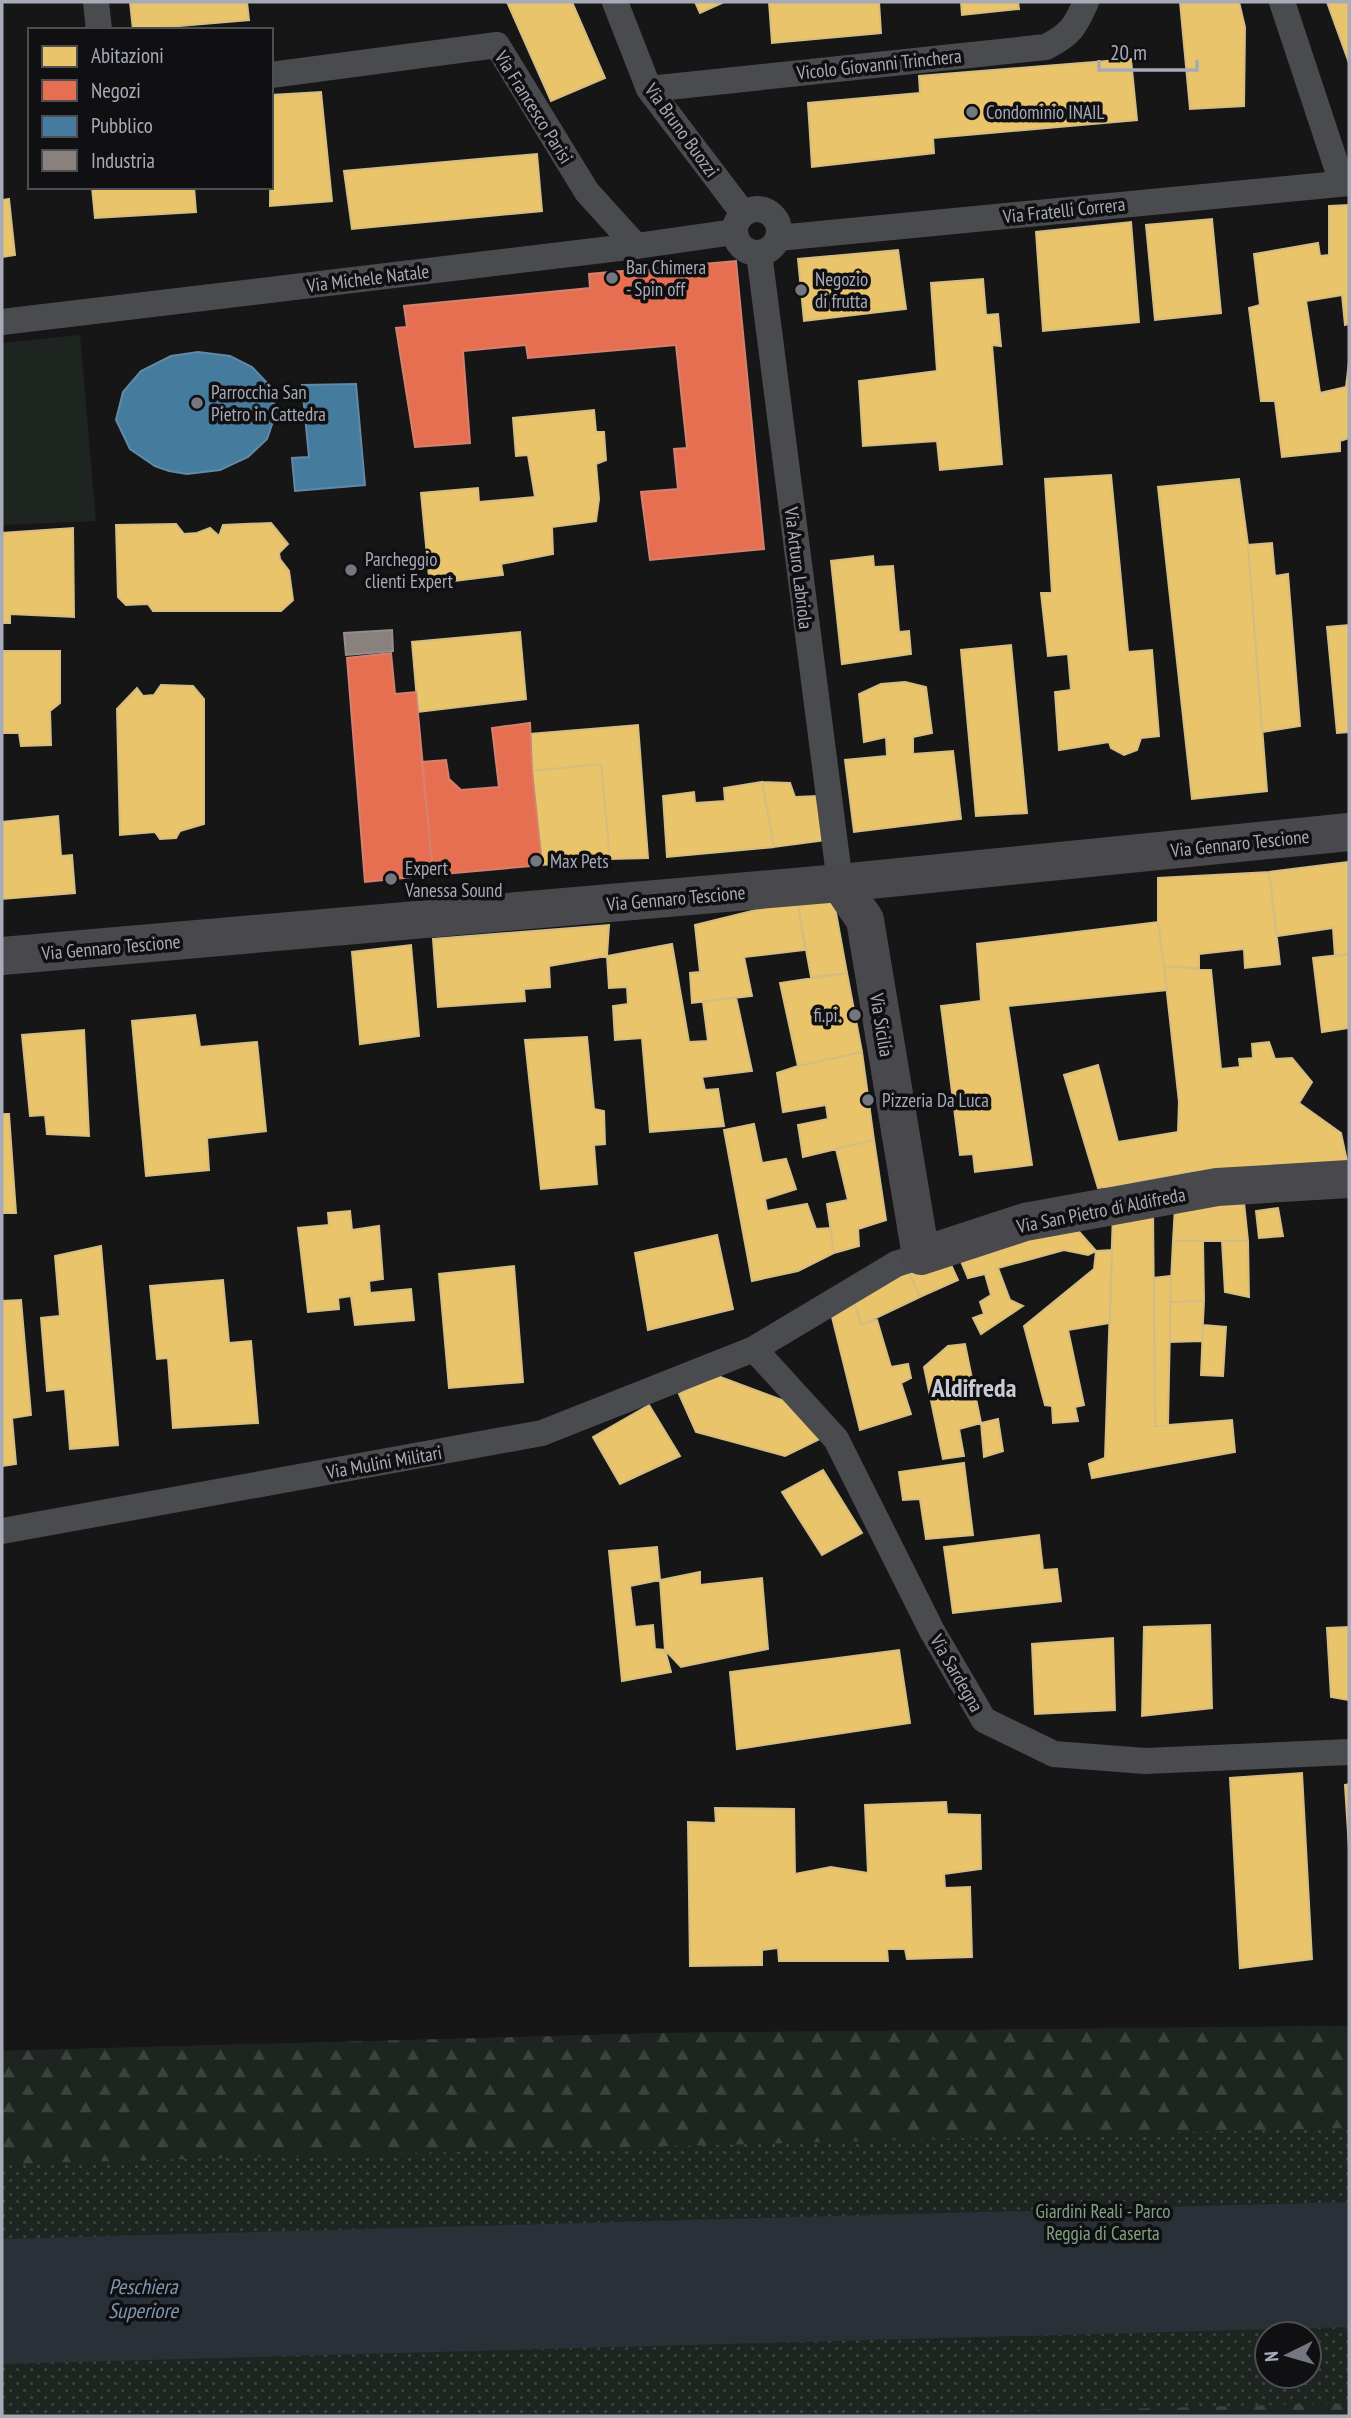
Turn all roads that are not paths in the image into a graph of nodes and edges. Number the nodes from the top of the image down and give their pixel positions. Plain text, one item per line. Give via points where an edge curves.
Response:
1 (96, 2) edge
2 (615, 2) edge
3 (1086, 2) edge
4 (1282, 2) edge
5 (99, 28) edge
6 (273, 75) edge
7 (649, 89) junction
8 (1345, 183) edge
9 (739, 223) junction
10 (769, 245) junction
11 (636, 246) junction
12 (2, 322) edge
13 (1349, 832) edge
14 (840, 883) junction
15 (2, 956) edge
16 (1349, 1179) edge
17 (920, 1256) junction
18 (754, 1349) junction
19 (2, 1531) edge
20 (1349, 1752) edge

1 - 5 street
2 - 7 street, Via Bruno Buozzi
3 - 7 street, Vicolo Giovanni Trinchera via 1076,26 1046,47
4 - 8 street
6 - 11 street, Via Francesco Parisi via 496,45 587,192
7 - 9 street, Via Bruno Buozzi
8 - 10 street, Via Fratelli Correra
9 - 10 street via 736,239 745,250
9 - 10 street via 756,208 769,212 778,223
9 - 11 street, Via Michele Natale
10 - 14 street, Via Arturo Labriola
11 - 12 street, Via Michele Natale
13 - 14 street, Via Gennaro Tescione
14 - 15 street, Via Gennaro Tescione
14 - 17 street, Via Sicilia via 865,920
16 - 17 street, Via San Pietro di Aldifreda via 1217,1187 1025,1222
17 - 18 street, Via San Pietro di Aldifreda via 896,1264
18 - 19 street, Via Mulini Militari via 542,1433
18 - 20 street, Via Sardegna via 836,1439 932,1631 984,1720 1054,1754 1145,1761

